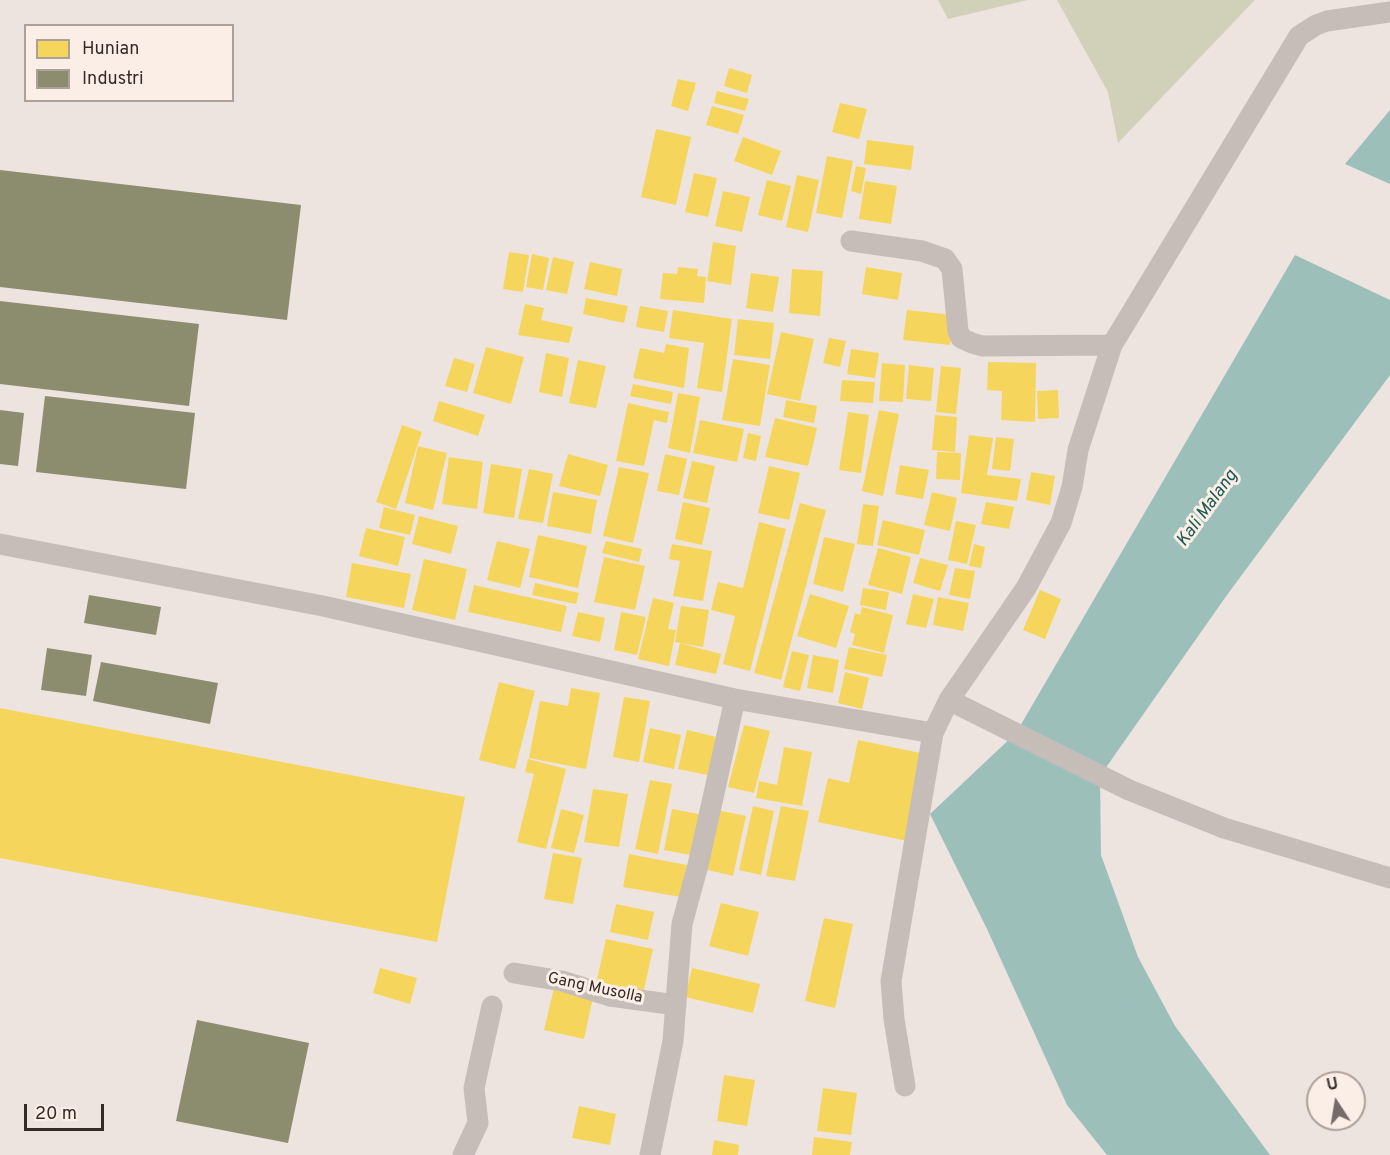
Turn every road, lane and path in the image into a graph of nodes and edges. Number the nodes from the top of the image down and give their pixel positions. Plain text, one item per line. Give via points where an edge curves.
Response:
1 (1390, 12) edge
2 (851, 241) dead end
3 (1112, 345) junction
4 (0, 544) edge
5 (735, 699) junction
6 (957, 704) junction
7 (933, 733) junction
8 (1390, 878) edge
9 (514, 973) dead end
10 (676, 1005) junction
11 (492, 1006) dead end
12 (905, 1086) dead end
13 (463, 1155) edge
14 (650, 1155) edge

1 - 3 street via 1316,25 1299,36
2 - 3 street via 922,251 945,259 952,269 958,331 961,338 972,344
3 - 6 street via 1078,450 1061,523
4 - 5 street via 323,606
5 - 7 street
5 - 10 street via 682,924
6 - 7 street
6 - 8 street via 1129,790 1224,828
7 - 12 street via 891,981
9 - 10 street, Gang Musolla via 562,981 610,996
10 - 14 street
11 - 13 street via 474,1088 478,1123

